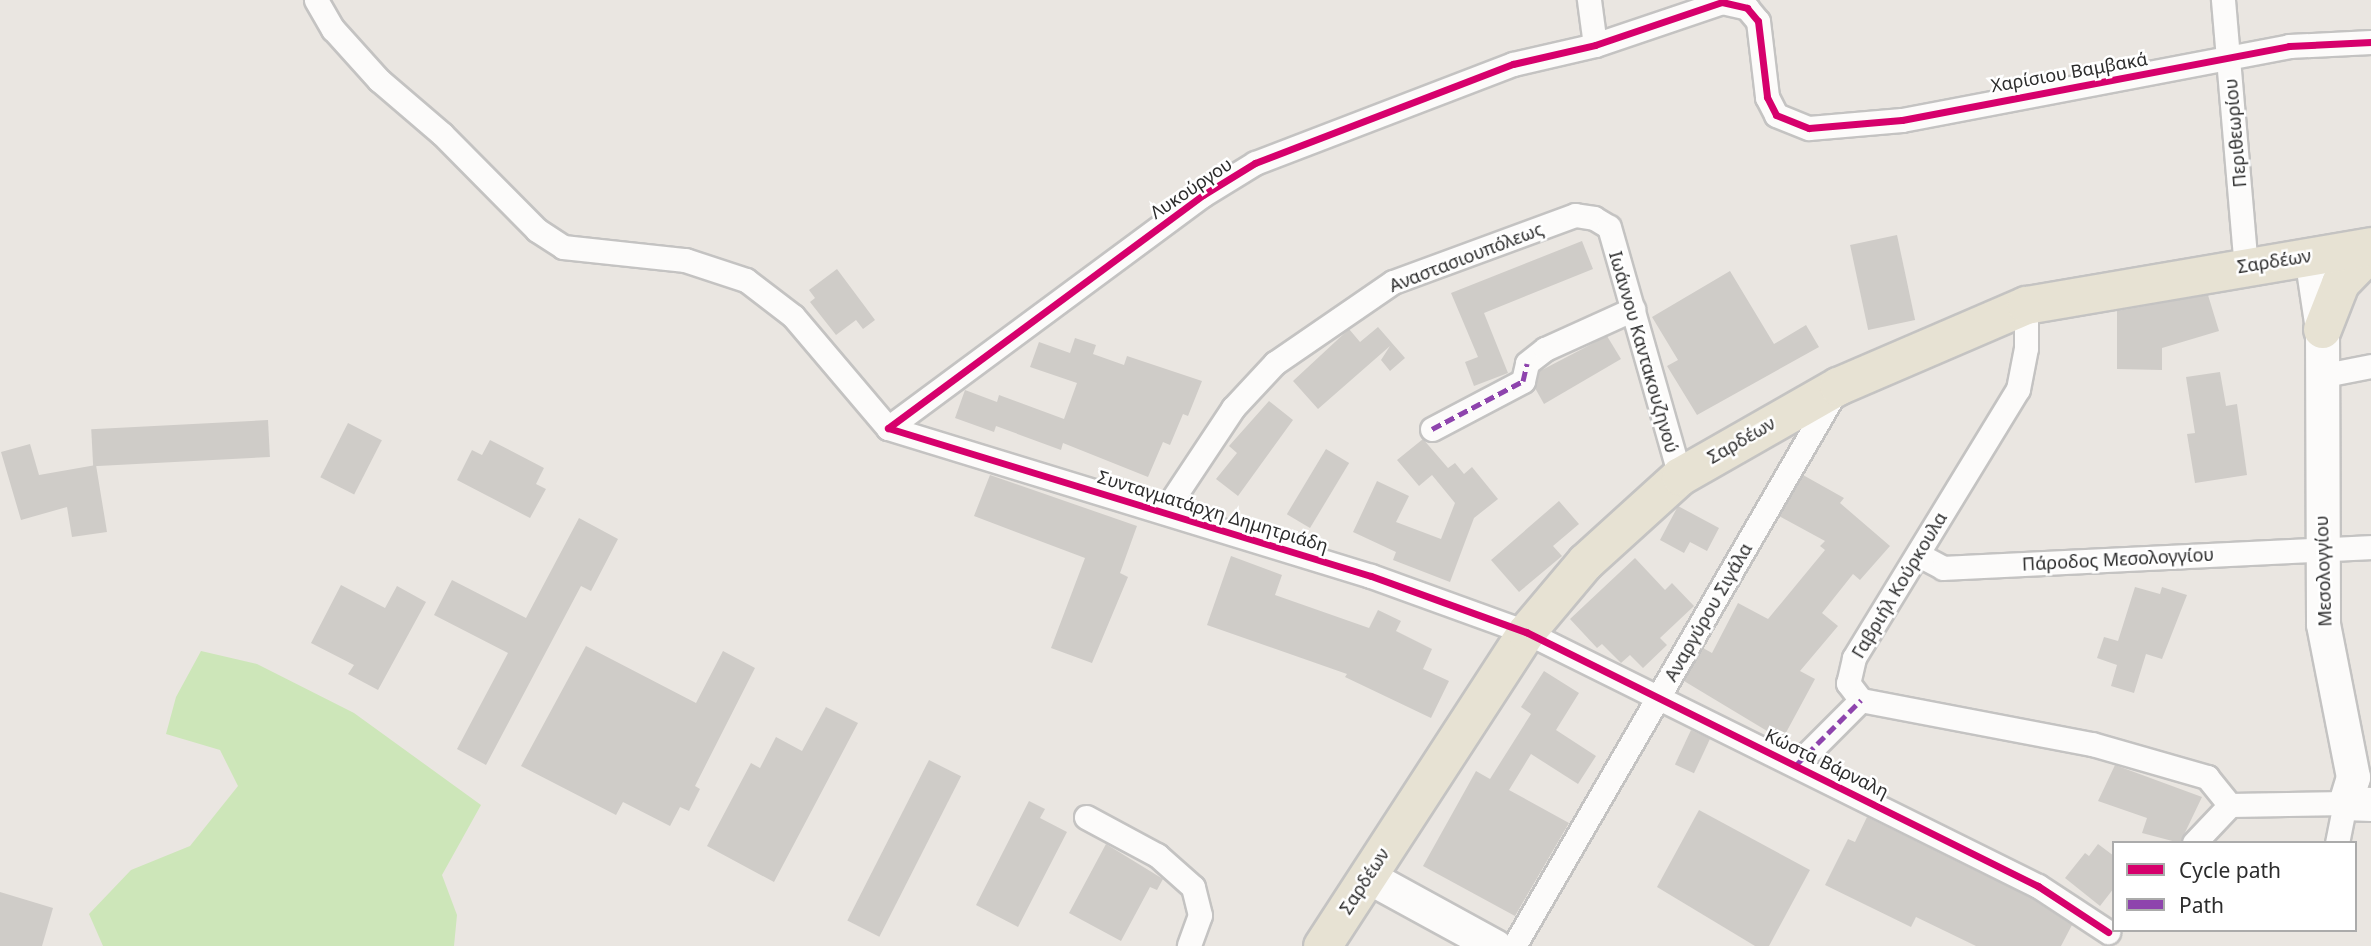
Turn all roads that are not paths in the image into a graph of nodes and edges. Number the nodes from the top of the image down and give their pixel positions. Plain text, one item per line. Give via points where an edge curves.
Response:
1 (316, 0) edge
2 (1589, 0) edge
3 (2223, 0) edge
4 (2371, 42) edge
5 (1595, 45) junction
6 (2229, 59) junction
7 (1776, 115) joint
8 (1609, 227) joint
9 (2371, 249) edge
10 (2301, 257) junction
11 (2246, 266) junction
12 (2026, 305) junction
13 (1633, 309) junction
14 (2322, 330) junction
15 (2371, 366) edge
16 (2320, 376) junction
17 (1838, 386) junction
18 (888, 428) junction
19 (1433, 429) dead end
20 (1680, 476) junction
21 (1164, 512) junction
22 (2320, 547) junction
23 (2371, 547) edge
24 (1919, 555) junction
25 (1526, 632) junction
26 (1658, 699) junction
27 (1861, 700) junction
28 (1796, 765) junction
29 (2360, 790) edge
30 (2230, 805) junction
31 (1086, 817) dead end
32 (2196, 841) edge
33 (2338, 841) edge
34 (1361, 886) junction
35 (2106, 935) edge
36 (1189, 946) edge
37 (1322, 946) edge
38 (1447, 946) edge
39 (1495, 946) edge
40 (1514, 946) edge

1 - 18 street via 333,29 379,80 442,134 537,230 563,247 684,260 746,280 793,316
2 - 5 street
3 - 6 street, Περιθεωρίου
4 - 6 street, Χαρίσιου Βαμβακά via 2289,46
5 - 7 street, Λυκούργου via 1722,2 1747,8 1758,21 1767,97
5 - 18 street, Λυκούργου via 1513,64 1255,163 1203,195
6 - 7 street, Χαρίσιου Βαμβακά via 1902,120 1809,128
6 - 11 street, Περιθεωρίου
8 - 13 street, Ιωάννου Καντακουζηνού
8 - 21 street, Αναστασιουπόλεως via 1575,215 1393,282 1275,363 1233,408
9 - 10 main road, Σαρδέων
9 - 14 main road via 2340,283
10 - 11 main road, Σαρδέων
10 - 14 street, Μεσολογγίου
10 - 16 street, Μεσολογγίου via 2304,330
11 - 12 main road, Σαρδέων
12 - 17 main road, Σαρδέων
12 - 24 street, Γαβριήλ Κούρκουλα via 2026,348 2018,389
13 - 19 street via 1586,327 1527,363 1523,381
13 - 20 street, Ιωάννου Καντακουζηνού
14 - 16 street, Μεσολογγίου
15 - 16 street
16 - 22 street, Μεσολογγίου
17 - 20 main road, Σαρδέων
17 - 26 street, Αναργύρου Σιγάλα
18 - 21 street, Συνταγματάρχη Δημητριάδη
20 - 25 main road, Σαρδέων via 1585,562
21 - 25 street, Συνταγματάρχη Δημητριάδη via 1371,576
22 - 23 street, Πάροδος Μεσολογγίου
22 - 24 street, Πάροδος Μεσολογγίου via 1943,568
22 - 29 street, Μεσολογγίου via 2323,624
24 - 27 street, Γαβριήλ Κούρκουλα via 1848,671 1848,683
25 - 26 street, Κώστα Βάρναλη
25 - 34 main road, Σαρδέων
26 - 28 street, Κώστα Βάρναλη
26 - 40 street, Αναργύρου Σιγάλα
27 - 28 street
27 - 30 street via 2092,744 2207,777
28 - 35 street, Κώστα Βάρναλη via 2038,886
29 - 30 street
29 - 33 street
30 - 32 street
31 - 36 street via 1157,855 1193,887 1200,915
34 - 37 main road, Σαρδέων
34 - 38 street
34 - 39 street

